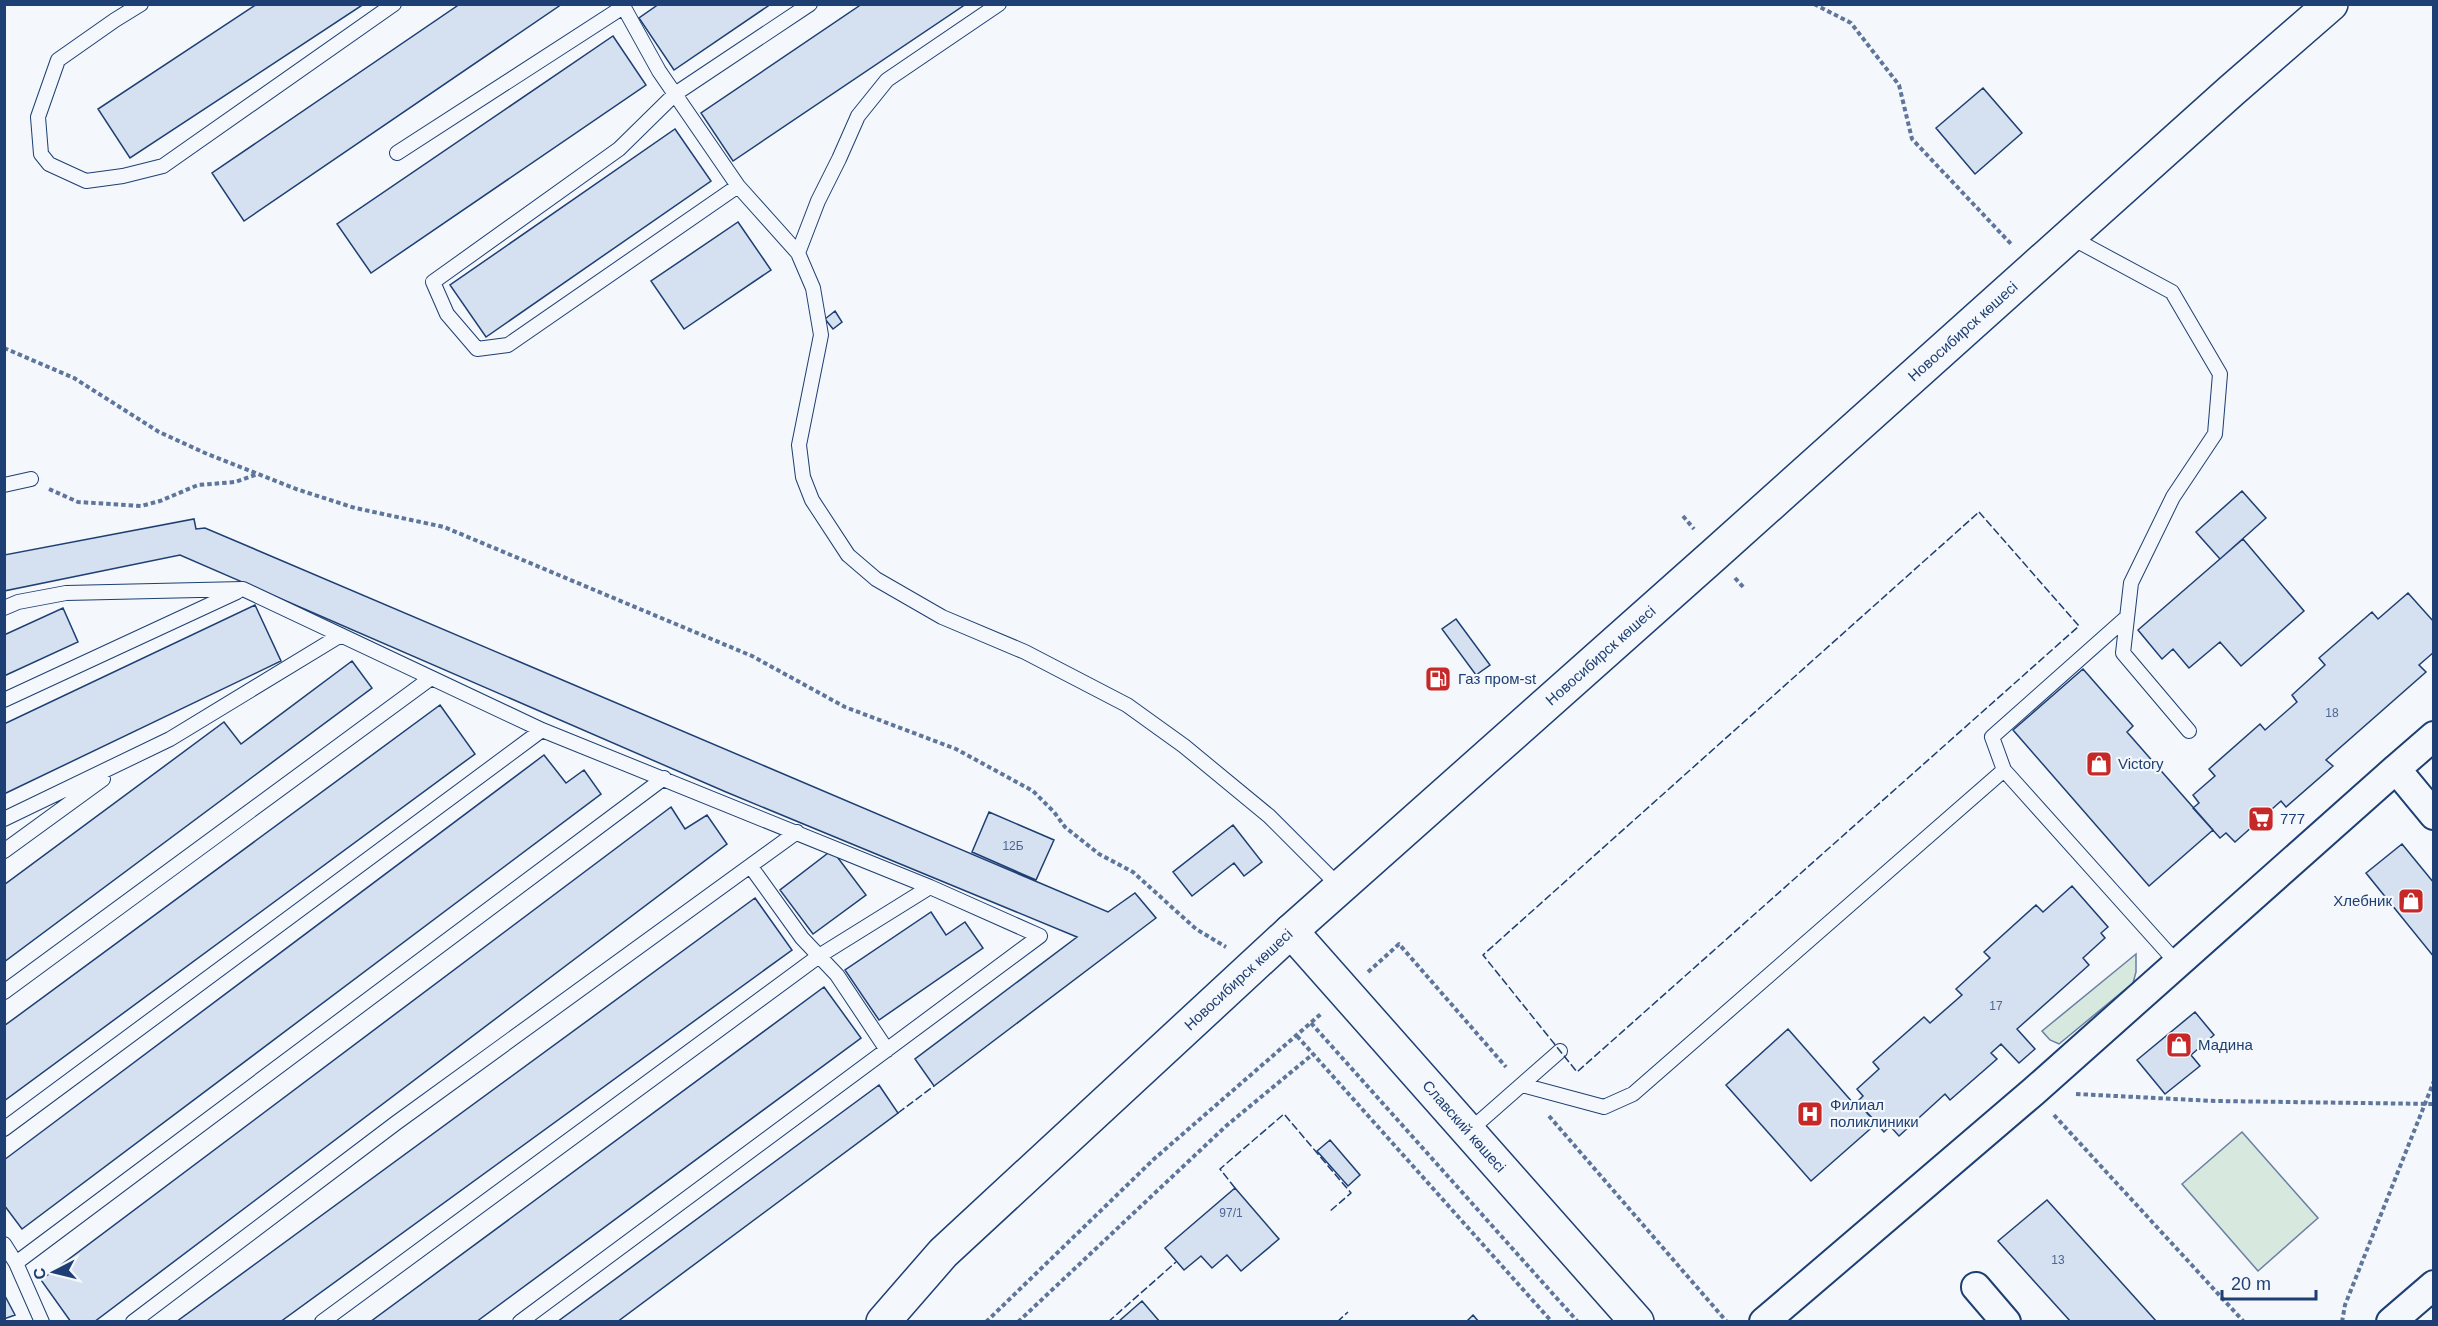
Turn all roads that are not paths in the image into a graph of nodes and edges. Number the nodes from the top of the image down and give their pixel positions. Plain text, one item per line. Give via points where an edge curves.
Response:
1 (141, 4) edge
2 (394, 4) edge
3 (810, 4) edge
4 (999, 4) edge
5 (2331, 4) edge
6 (622, 6) edge
7 (675, 94) junction
8 (397, 153) dead end
9 (738, 186) junction
10 (2068, 236) junction
11 (798, 253) junction
12 (31, 479) road end
13 (4, 485) edge
14 (243, 589) junction
15 (4, 608) edge
16 (2127, 617) junction
17 (341, 635) junction
18 (430, 678) junction
19 (4, 700) edge
20 (542, 730) junction
21 (2188, 731) dead end
22 (2433, 736) edge
23 (131, 758) junction
24 (2004, 770) junction
25 (2396, 770) junction
26 (664, 778) junction
27 (2433, 815) edge
28 (4, 819) edge
29 (797, 832) junction
30 (4, 851) edge
31 (751, 867) junction
32 (930, 887) junction
33 (1340, 887) junction
34 (1291, 931) junction
35 (819, 956) junction
36 (2177, 963) junction
37 (4, 992) edge
38 (887, 1050) junction
39 (1560, 1051) dead end
40 (1522, 1085) junction
41 (4, 1129) edge
42 (1469, 1131) junction
43 (4, 1244) edge
44 (16, 1263) junction
45 (2433, 1285) edge
46 (1976, 1287) dead end
47 (42, 1322) edge
48 (133, 1322) edge
49 (322, 1322) edge
50 (520, 1322) edge
51 (883, 1322) edge
52 (1637, 1322) edge
53 (1764, 1322) edge
54 (2007, 1322) edge
55 (2391, 1322) edge

1 - 2 lane via 58,60 38,117 41,154 50,164 86,181 163,166
3 - 7 lane
4 - 11 lane via 887,80 858,116
5 - 10 main road, Новосибирск көшесі
6 - 7 lane
6 - 8 lane
7 - 9 lane
7 - 9 lane via 619,149 433,282 447,314 477,349 508,345
9 - 11 lane
10 - 16 lane via 2172,292 2220,374 2215,434 2172,497 2131,583
10 - 33 main road, Новосибирск көшесі
11 - 33 lane via 813,288 821,335 799,445 803,477 812,500 848,555 876,579 942,617 1025,652 1126,705 1185,746 1269,816
12 - 13 lane
14 - 15 lane via 66,593
14 - 17 lane
14 - 19 lane
16 - 21 lane via 2123,653
16 - 24 lane via 1992,737
17 - 18 lane
17 - 23 lane via 170,740
18 - 20 lane
18 - 37 lane
20 - 26 lane
20 - 41 lane
22 - 25 street
23 - 28 lane
23 - 30 lane
24 - 36 lane
24 - 40 lane via 1633,1094 1604,1107
25 - 27 street
25 - 36 street
26 - 29 lane
26 - 44 lane
29 - 31 lane
29 - 32 lane
31 - 35 lane
31 - 48 lane via 396,1123
32 - 35 lane
32 - 38 lane via 1040,936
33 - 34 main road, Новосибирск көшесі
34 - 42 main road, Славский көшесі
34 - 51 main road, Новосибирск көшесі via 943,1253
35 - 38 lane via 837,975
35 - 49 lane
36 - 53 street
38 - 50 lane
39 - 40 lane
40 - 42 lane
42 - 52 main road, Славский көшесі
43 - 44 lane
44 - 47 lane
45 - 55 street
46 - 54 street

